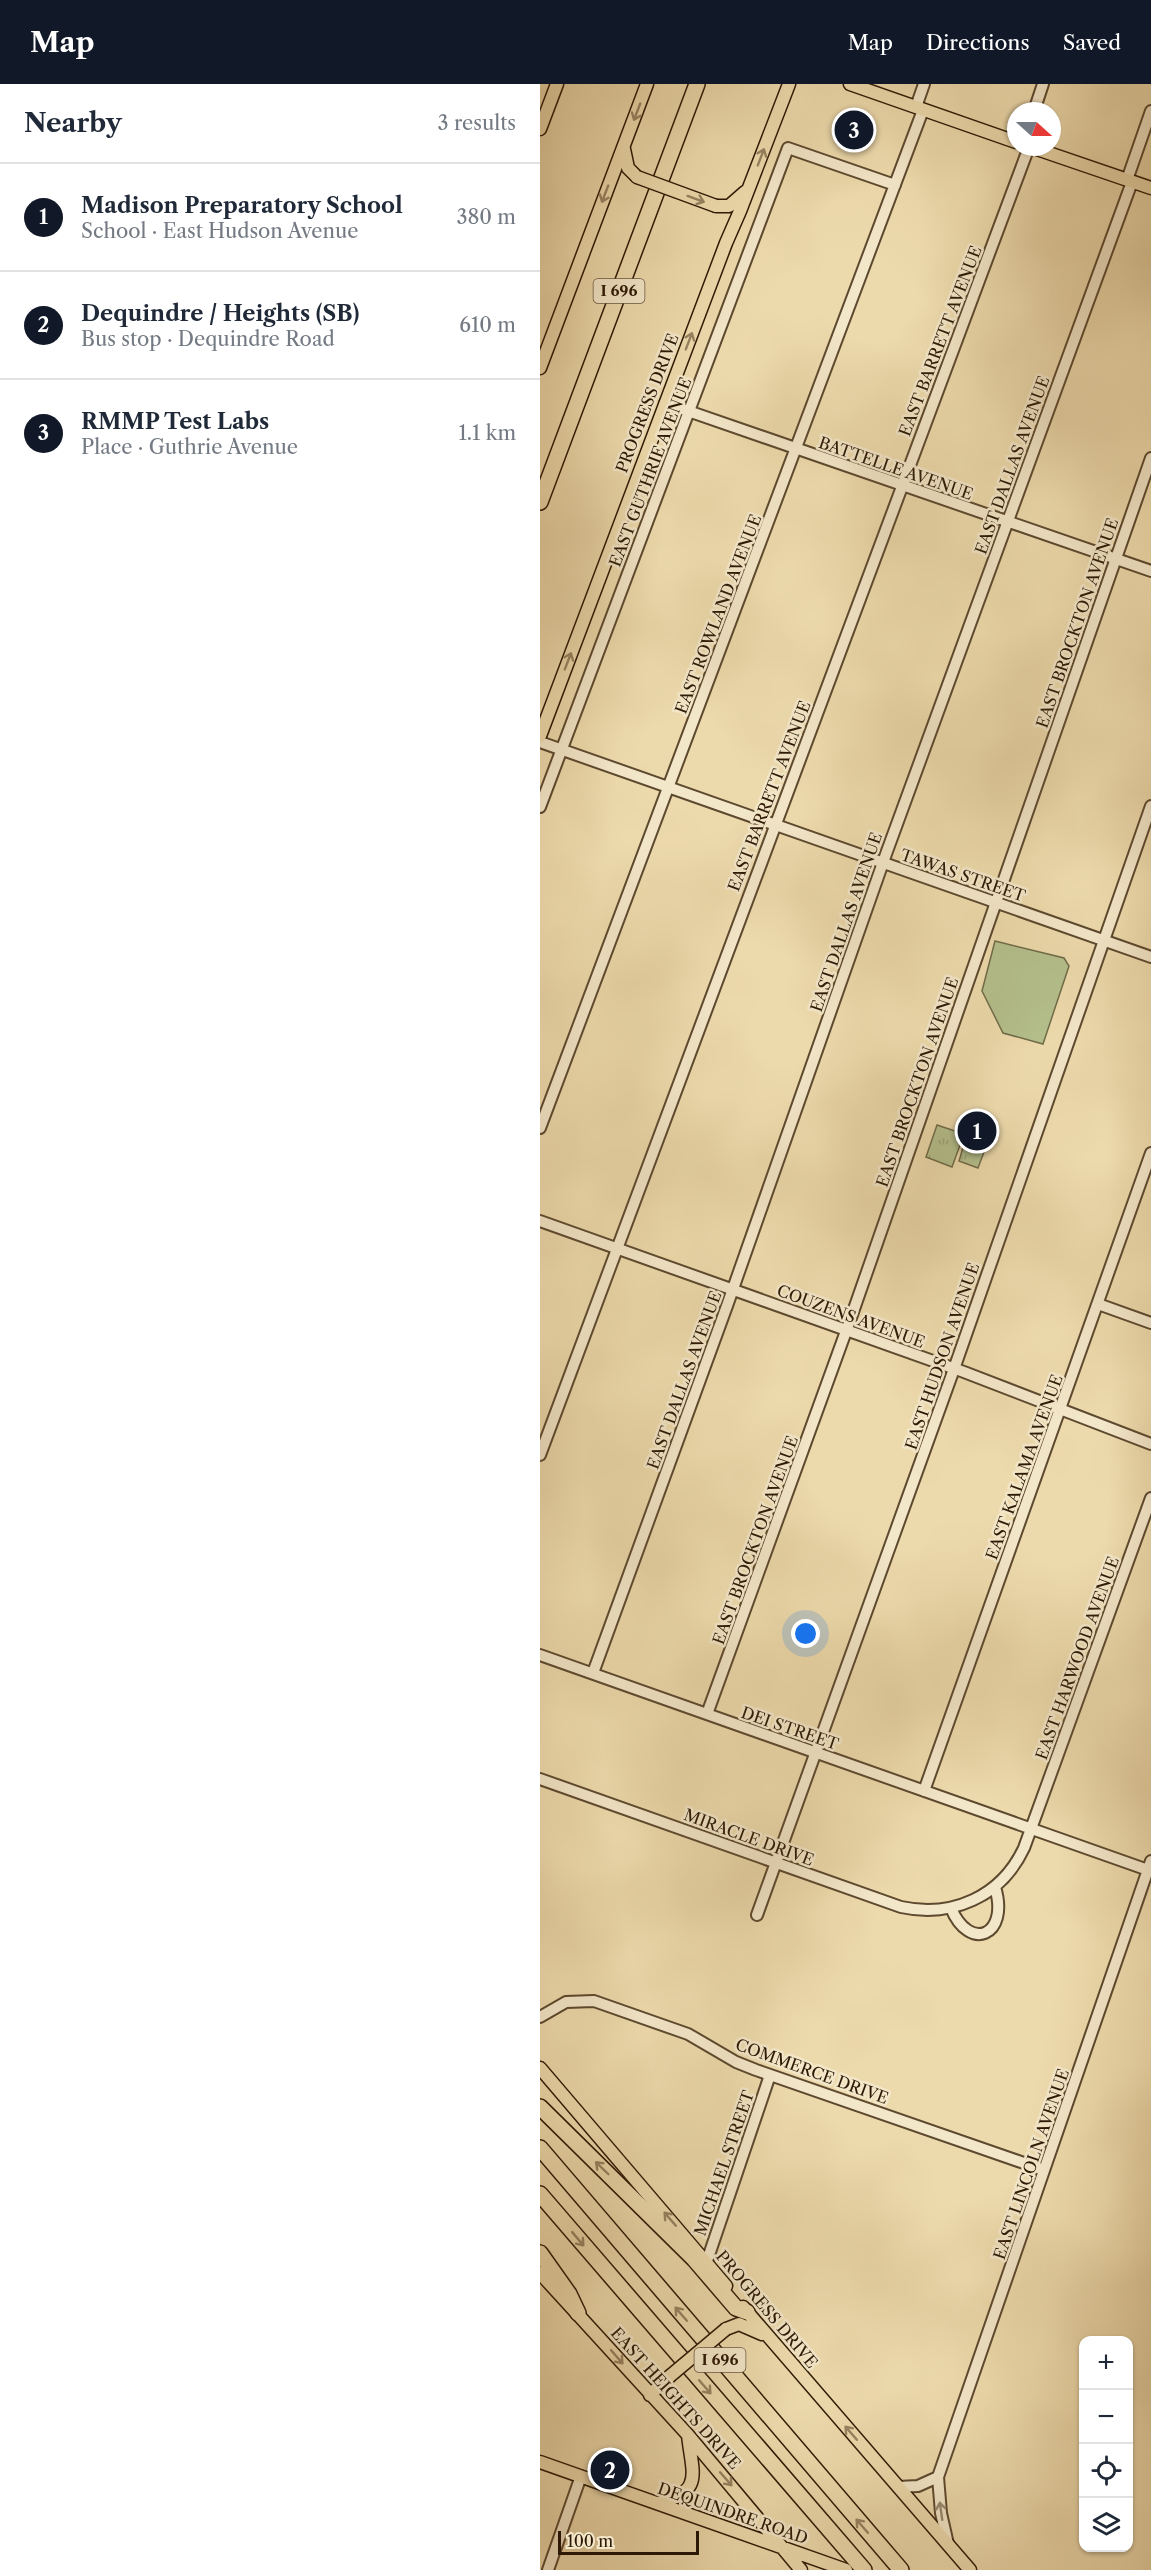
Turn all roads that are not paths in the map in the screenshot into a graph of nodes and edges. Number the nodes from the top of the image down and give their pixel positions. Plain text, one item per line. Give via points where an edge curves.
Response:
1 (557, 84) edge
2 (647, 84) edge
3 (697, 84) edge
4 (789, 84) edge
5 (850, 84) edge
6 (924, 84) edge
7 (1043, 84) edge
8 (1037, 102) edge
9 (920, 108) junction
10 (1151, 111) edge
11 (540, 129) edge
12 (626, 139) junction
13 (1007, 139) edge
14 (1027, 156) edge
15 (1056, 156) edge
16 (1129, 181) junction
17 (895, 185) junction
18 (1151, 189) edge
19 (749, 190) junction
20 (541, 364) edge
21 (665, 403) junction
22 (688, 412) junction
23 (796, 449) junction
24 (1151, 458) edge
25 (902, 486) junction
26 (540, 501) edge
27 (1008, 522) junction
28 (1116, 558) junction
29 (1151, 571) edge
30 (540, 736) edge
31 (540, 742) edge
32 (561, 750) junction
33 (668, 788) junction
34 (1151, 806) edge
35 (540, 807) edge
36 (774, 825) junction
37 (883, 863) junction
38 (996, 903) junction
39 (1104, 941) junction
40 (1151, 957) edge
41 (540, 1128) edge
42 (1151, 1153) edge
43 (540, 1221) edge
44 (616, 1248) junction
45 (733, 1290) junction
46 (1098, 1304) junction
47 (1151, 1323) edge
48 (846, 1330) junction
49 (954, 1369) junction
50 (1061, 1410) junction
51 (1151, 1444) edge
52 (540, 1455) edge
53 (1151, 1498) edge
54 (540, 1655) edge
55 (593, 1673) junction
56 (707, 1714) junction
57 (815, 1752) junction
58 (540, 1779) edge
59 (924, 1791) junction
60 (1031, 1829) junction
61 (776, 1863) junction
62 (1149, 1866) edge
63 (995, 1887) junction
64 (951, 1908) junction
65 (757, 1916) dead end
66 (540, 2017) edge
67 (540, 2068) edge
68 (770, 2075) junction
69 (540, 2107) edge
70 (540, 2148) edge
71 (1044, 2170) junction
72 (540, 2194) edge
73 (540, 2253) edge
74 (707, 2261) junction
75 (540, 2273) edge
76 (747, 2312) junction
77 (579, 2313) junction
78 (768, 2337) junction
79 (650, 2395) junction
80 (688, 2435) junction
81 (540, 2462) edge
82 (580, 2476) junction
83 (938, 2477) junction
84 (898, 2487) junction
85 (656, 2503) junction
86 (948, 2545) junction
87 (784, 2548) junction
88 (842, 2568) edge
89 (548, 2570) edge
90 (801, 2570) edge
91 (864, 2570) edge
92 (901, 2570) edge
93 (970, 2570) edge

1 - 11 main road
2 -> 12 main road
3 - 26 highway, I 696
19 -> 4 main road, PROGRESS DRIVE
5 - 9 main road
6 - 9 street, EAST ROWLAND AVENUE
7 - 8 street
9 - 13 main road
9 - 17 street, EAST ROWLAND AVENUE
10 - 16 street, EAST DALLAS AVENUE
12 -> 19 main road, bridge via 626,164 637,177 716,206 729,206
12 -> 20 main road
14 - 25 street, EAST BARRETT AVENUE
15 - 16 main road
16 - 18 main road
16 - 27 street, EAST DALLAS AVENUE
17 - 22 street, EAST GUTHRIE AVENUE via 789,148
17 - 23 street, EAST ROWLAND AVENUE
21 -> 19 main road, PROGRESS DRIVE
21 - 22 street, BATTELLE AVENUE
30 -> 21 main road, PROGRESS DRIVE
22 - 23 street, BATTELLE AVENUE
22 - 32 street, EAST GUTHRIE AVENUE
23 - 25 street, BATTELLE AVENUE
23 - 33 street, EAST ROWLAND AVENUE
24 - 28 street, EAST BROCKTON AVENUE
25 - 27 street, BATTELLE AVENUE
25 - 36 street, EAST BARRETT AVENUE
27 - 28 street, BATTELLE AVENUE
27 - 37 street, EAST DALLAS AVENUE
28 - 29 street, BATTELLE AVENUE
28 - 38 street, EAST BROCKTON AVENUE
31 - 32 street, TAWAS STREET
32 - 33 street, TAWAS STREET
32 - 35 street, EAST GUTHRIE AVENUE
33 - 36 street, TAWAS STREET
33 - 41 street, EAST ROWLAND AVENUE
34 - 39 street, EAST HUDSON AVENUE
36 - 37 street, TAWAS STREET
36 - 44 street, EAST BARRETT AVENUE
37 - 38 street, TAWAS STREET
37 - 45 street, EAST DALLAS AVENUE
38 - 39 street, TAWAS STREET
38 - 48 street, EAST BROCKTON AVENUE
39 - 40 street, TAWAS STREET
39 - 49 street, EAST HUDSON AVENUE
42 - 46 street, EAST KALAMA AVENUE
43 - 44 street, COUZENS AVENUE
44 - 45 street, COUZENS AVENUE
44 - 52 street, EAST BARRETT AVENUE
45 - 48 street, COUZENS AVENUE
45 - 55 street, EAST DALLAS AVENUE
46 - 47 street
46 - 50 street, EAST KALAMA AVENUE
48 - 49 street, COUZENS AVENUE
48 - 56 street, EAST BROCKTON AVENUE
49 - 50 street, COUZENS AVENUE
49 - 57 street, EAST HUDSON AVENUE
50 - 51 street, COUZENS AVENUE
50 - 59 street, EAST KALAMA AVENUE
53 - 60 street, EAST HARWOOD AVENUE
54 - 55 street, DEI STREET
55 - 56 street, DEI STREET
56 - 57 street, DEI STREET
57 - 59 street, DEI STREET
57 - 61 street, EAST HUDSON AVENUE
58 - 61 street, MIRACLE DRIVE
59 - 60 street, DEI STREET
60 - 62 street, DEI STREET
60 - 63 street, MIRACLE DRIVE via 1016,1863
61 - 64 street, MIRACLE DRIVE via 901,1907
61 - 65 street, EAST HUDSON AVENUE
62 - 71 street, EAST LINCOLN AVENUE
63 - 64 street, MIRACLE DRIVE
63 - 64 street via 998,1920 989,1930 976,1934 965,1929
66 - 68 street, COMMERCE DRIVE via 566,2002 602,2003 688,2034 736,2062
74 -> 67 main road, PROGRESS DRIVE
68 - 71 street, COMMERCE DRIVE
68 - 74 street, MICHAEL STREET
76 -> 69 highway via 736,2308 694,2259
92 -> 70 highway, I 696
71 - 83 street, EAST LINCOLN AVENUE
72 -> 91 highway, I 696
73 - 77 highway
74 - 76 main road, PROGRESS DRIVE
75 - 77 main road, EAST HEIGHTS DRIVE
76 - 78 main road, PROGRESS DRIVE
77 -> 79 main road, EAST HEIGHTS DRIVE
78 - 79 main road, bridge via 744,2325 734,2325
84 -> 78 main road, PROGRESS DRIVE
79 - 80 main road, EAST HEIGHTS DRIVE
80 - 85 main road via 693,2471 688,2488 680,2497
80 -> 87 main road, EAST HEIGHTS DRIVE
81 - 82 main road, DEQUINDRE ROAD
82 - 85 main road, DEQUINDRE ROAD
82 - 89 street
83 - 84 street via 918,2486
86 -> 83 street, EAST LINCOLN AVENUE
84 - 86 main road, PROGRESS DRIVE
85 - 87 main road, DEQUINDRE ROAD
86 - 93 main road, PROGRESS DRIVE
87 - 88 main road, DEQUINDRE ROAD
87 - 90 main road, EAST HEIGHTS DRIVE

